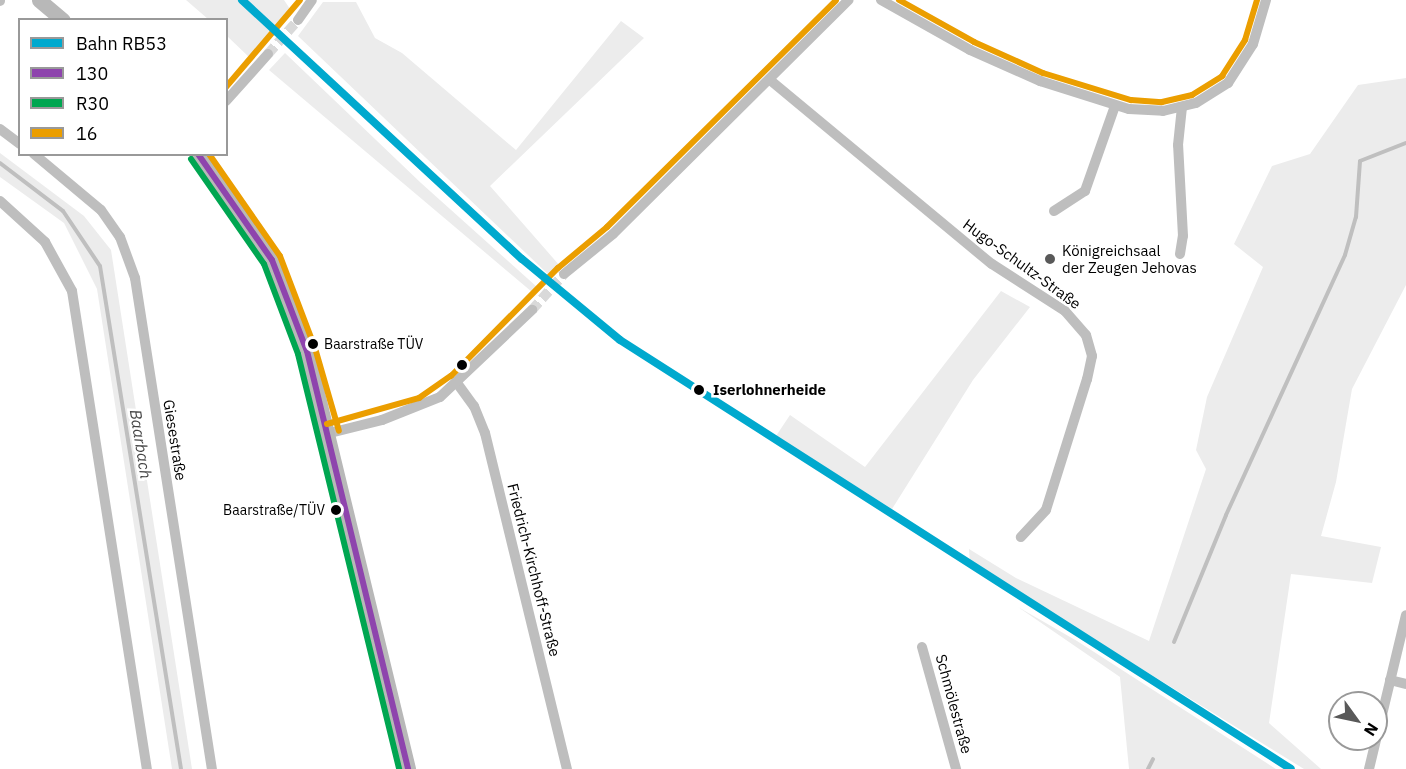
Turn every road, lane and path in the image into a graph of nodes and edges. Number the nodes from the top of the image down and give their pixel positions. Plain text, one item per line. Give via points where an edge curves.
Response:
1 (39, 0) edge
2 (312, 0) edge
3 (849, 0) edge
4 (881, 0) edge
5 (1266, 0) edge
6 (61, 18) edge
7 (298, 20) tunnel mouth
8 (268, 54) tunnel mouth
9 (770, 80) junction
10 (228, 99) edge
11 (1115, 106) junction
12 (1182, 107) junction
13 (0, 129) edge
14 (18, 142) edge
15 (36, 156) edge
16 (199, 156) edge
17 (0, 201) edge
18 (1054, 211) dead end
19 (1180, 254) dead end
20 (564, 274) tunnel mouth
21 (532, 309) tunnel mouth
22 (457, 383) junction
23 (330, 433) junction
24 (1021, 537) dead end
25 (1406, 615) edge
26 (922, 647) dead end
27 (1390, 680) junction
28 (1406, 684) edge
29 (147, 769) edge
30 (212, 769) edge
31 (408, 769) edge
32 (567, 769) edge
33 (956, 769) edge
34 (1369, 769) edge

1 - 6 main road
2 - 7 street
3 - 9 street
4 - 11 street via 1010,69
5 - 12 street via 1253,44 1237,74 1208,97
8 - 10 street
9 - 20 street via 614,234
9 - 24 street, Hugo-Schultz-Straße via 992,264 1065,311 1086,335 1092,356 1087,379 1046,510
11 - 12 street via 1163,111
11 - 18 street via 1085,191
12 - 19 street via 1178,154 1183,236
13 - 14 street
15 - 30 street, Giesestraße via 101,210 120,237 135,278
16 - 23 main road via 272,260 307,351
17 - 29 street via 45,242 72,291
21 - 22 street
22 - 23 street via 423,406
22 - 32 street, Friedrich-Kirchhoff-Straße via 474,406 485,433
23 - 31 main road
25 - 27 street
26 - 33 street, Schmölestraße
27 - 28 street
27 - 34 street

